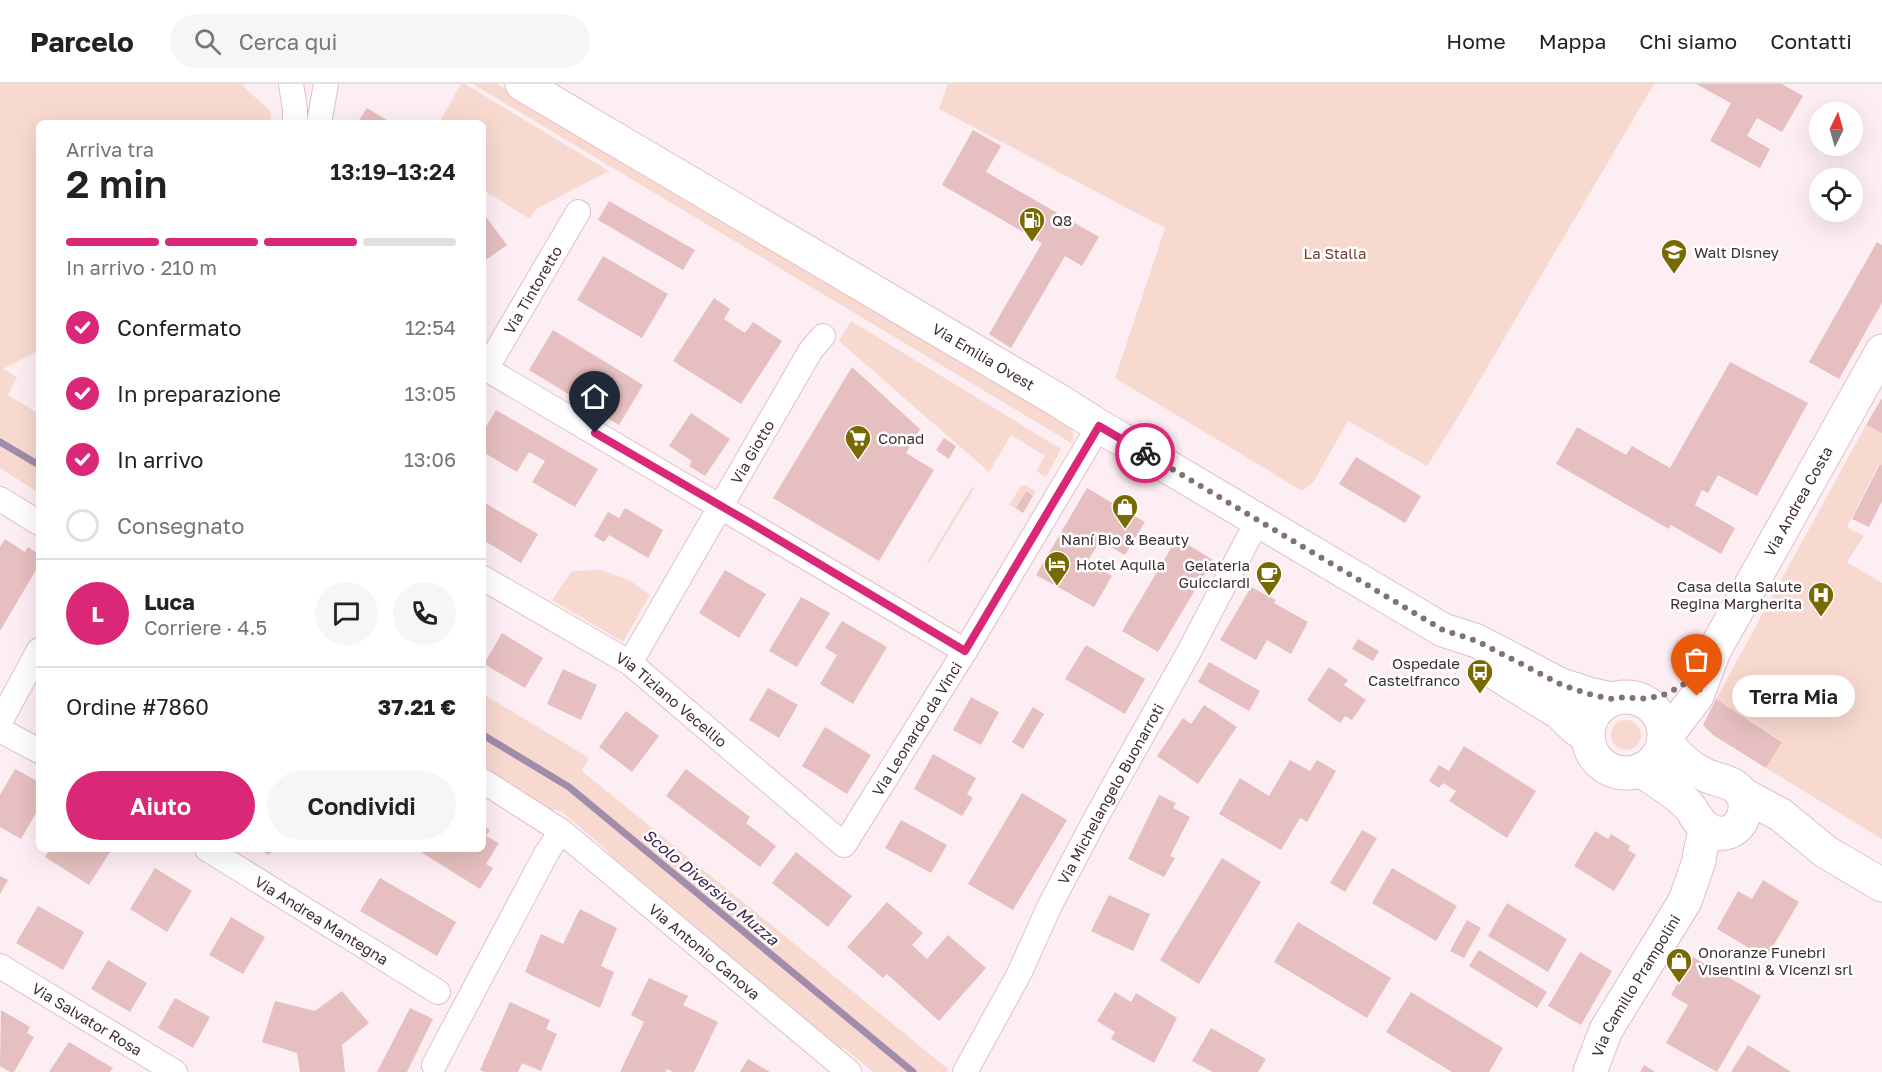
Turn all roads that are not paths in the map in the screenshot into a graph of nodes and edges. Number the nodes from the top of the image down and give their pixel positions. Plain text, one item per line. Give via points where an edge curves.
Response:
1 (291, 84) edge
2 (326, 84) edge
3 (522, 84) edge
4 (295, 120) edge
5 (320, 120) edge
6 (578, 212) dead end
7 (823, 336) dead end
8 (1882, 351) edge
9 (486, 366) edge
10 (486, 369) edge
11 (1099, 426) junction
12 (0, 499) edge
13 (721, 507) junction
14 (36, 520) edge
15 (1258, 520) junction
16 (486, 580) edge
17 (1443, 630) junction
18 (965, 651) junction
19 (1714, 651) junction
20 (36, 656) edge
21 (630, 663) junction
22 (1626, 699) junction
23 (0, 722) edge
24 (0, 730) edge
25 (1588, 737) junction
26 (1664, 739) junction
27 (36, 749) edge
28 (1640, 770) junction
29 (486, 783) edge
30 (1742, 794) junction
31 (1724, 830) junction
32 (561, 831) junction
33 (844, 845) joint
34 (212, 852) edge
35 (1826, 852) junction
36 (1882, 885) edge
37 (0, 966) edge
38 (438, 992) dead end
39 (434, 1065) dead end
40 (966, 1070) edge
41 (175, 1072) edge
42 (849, 1072) edge
43 (1590, 1072) edge

1 - 4 street
2 - 5 street
3 - 11 main road, Via Emilia Ovest
6 - 9 street, Via Tintoretto
7 - 13 street, Via Giotto
8 - 19 main road, Via Andrea Costa
10 - 13 street
11 - 15 main road, Via Emilia Ovest
11 - 18 street, Via Leonardo da Vinci
12 - 14 street
13 - 18 street
13 - 21 street, Via Giotto
15 - 17 main road, Via Emilia Ovest
15 - 40 street, Via Michelangelo Buonarroti via 1097,816 1019,974
16 - 21 street, Via Tiziano Vecellio
17 - 22 main road, Via Emilia Ovest via 1477,641 1562,685 1592,695
17 - 25 main road, Via Emilia Ovest via 1466,655 1560,713
18 - 33 street, Via Leonardo da Vinci
19 - 22 main road, Via Andrea Costa via 1682,686 1661,696
19 - 26 main road, Via Andrea Costa via 1697,696
20 - 23 street
21 - 33 street, Via Tiziano Vecellio
22 - 25 main road via 1602,705 1589,725
22 - 26 main road, Via Emilia Ovest via 1649,704 1662,720
24 - 27 street
25 - 28 main road, Via Emilia Ovest via 1594,756 1610,769 1630,773
26 - 28 main road via 1659,755
26 - 30 main road, Via Emilia Ovest via 1694,770 1732,785
28 - 31 main road via 1689,806 1701,824
29 - 32 street, Via Antonio Canova
30 - 31 main road via 1745,809 1740,824
30 - 35 main road, Via Emilia Ovest via 1781,815
31 - 35 main road via 1772,833
31 - 43 main road, Via Camillo Prampolini via 1700,852 1685,901 1606,1030
32 - 39 street
32 - 42 street, Via Antonio Canova
34 - 38 street, Via Andrea Mantegna
35 - 36 main road
37 - 41 street, Via Salvator Rosa

